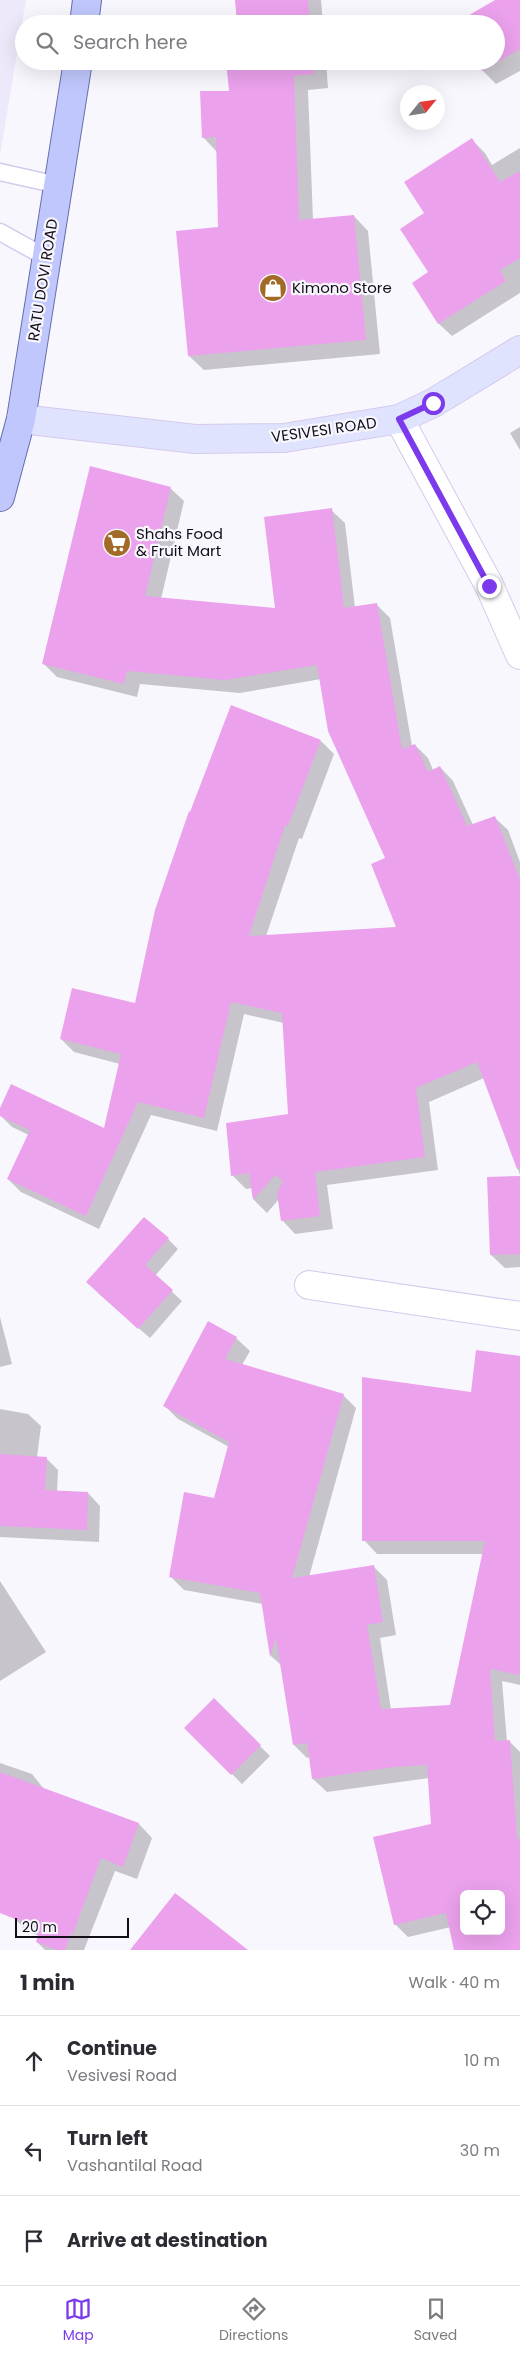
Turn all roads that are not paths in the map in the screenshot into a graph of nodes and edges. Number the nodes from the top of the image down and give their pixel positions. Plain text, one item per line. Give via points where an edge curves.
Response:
1 (87, 0) edge
2 (85, 15) edge
3 (77, 70) edge
4 (0, 172) edge
5 (58, 185) junction
6 (0, 232) edge
7 (47, 258) junction
8 (520, 350) edge
9 (21, 419) junction
10 (399, 419) junction
11 (0, 497) edge
12 (520, 655) edge
13 (309, 1285) dead end
14 (520, 1316) edge

1 - 2 main road
3 - 5 main road, RATU DOVI ROAD
4 - 5 lane
5 - 7 main road, RATU DOVI ROAD
6 - 7 lane
7 - 9 main road, RATU DOVI ROAD
8 - 10 street, VESIVESI ROAD via 433,403
9 - 10 street, VESIVESI ROAD via 195,438 284,438
9 - 11 main road, RATU DOVI ROAD
10 - 12 street via 489,586
13 - 14 street

